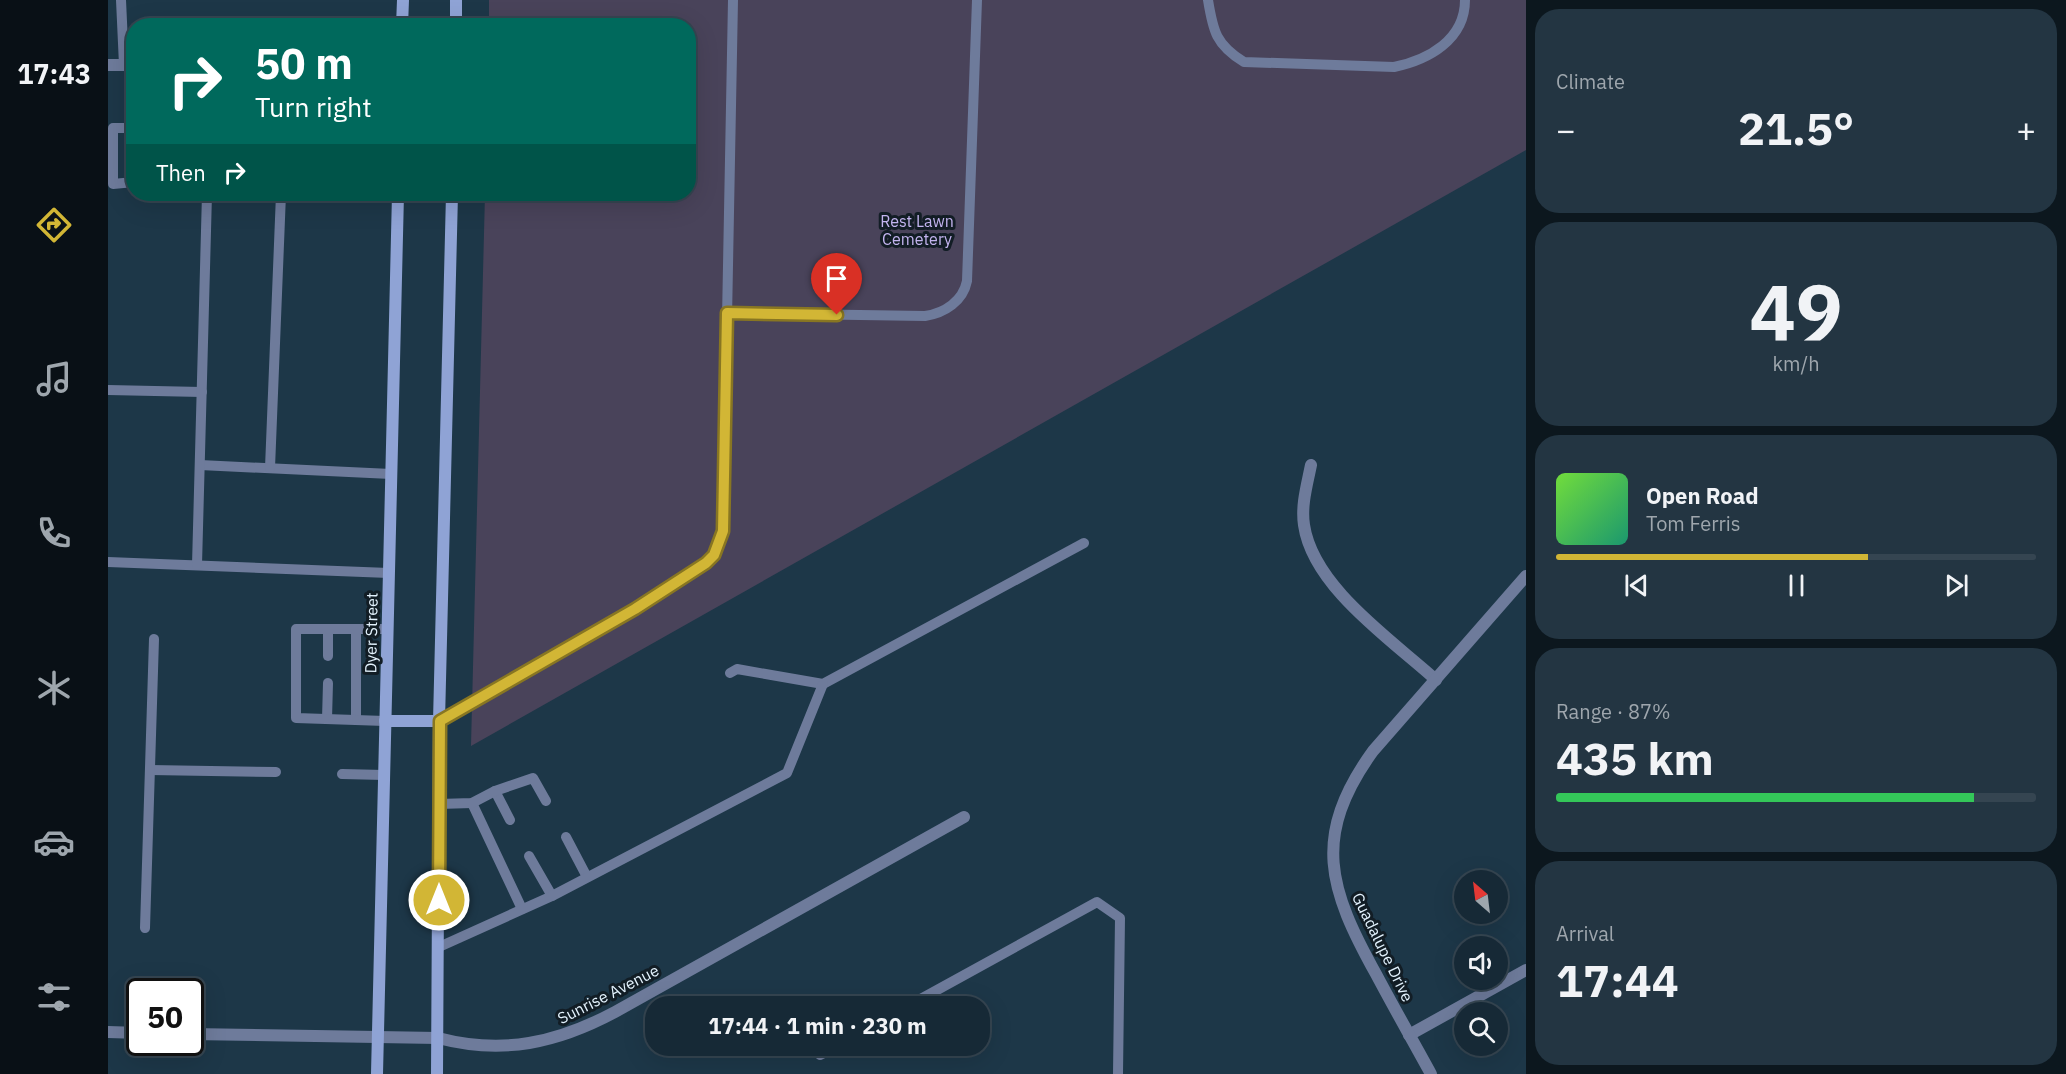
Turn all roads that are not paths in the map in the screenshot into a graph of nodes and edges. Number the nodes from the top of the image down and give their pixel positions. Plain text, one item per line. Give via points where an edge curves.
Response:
1 (121, 0) edge
2 (403, 0) edge
3 (456, 0) edge
4 (734, 0) edge
5 (977, 0) edge
6 (1208, 0) edge
7 (1465, 0) edge
8 (402, 18) edge
9 (456, 18) edge
10 (126, 41) edge
11 (108, 65) edge
12 (126, 65) edge
13 (126, 128) edge
14 (126, 183) edge
15 (207, 201) edge
16 (281, 201) edge
17 (398, 201) edge
18 (452, 201) edge
19 (727, 313) junction
20 (108, 390) edge
21 (202, 392) junction
22 (200, 465) junction
23 (1311, 465) dead end
24 (270, 468) junction
25 (391, 474) junction
26 (1084, 543) dead end
27 (108, 562) edge
28 (197, 565) junction
29 (389, 573) junction
30 (1526, 576) edge
31 (328, 629) junction
32 (356, 629) junction
33 (388, 629) junction
34 (154, 639) dead end
35 (328, 656) dead end
36 (730, 673) dead end
37 (1436, 680) junction
38 (328, 683) dead end
39 (824, 684) junction
40 (327, 719) junction
41 (356, 720) junction
42 (385, 721) junction
43 (440, 721) junction
44 (150, 770) junction
45 (276, 772) dead end
46 (342, 774) dead end
47 (384, 775) junction
48 (495, 791) junction
49 (546, 801) dead end
50 (472, 803) junction
51 (439, 804) junction
52 (964, 817) dead end
53 (510, 820) dead end
54 (566, 837) dead end
55 (529, 856) dead end
56 (587, 877) junction
57 (552, 896) junction
58 (522, 909) junction
59 (145, 928) dead end
60 (439, 947) junction
61 (1526, 970) edge
62 (927, 996) edge
63 (108, 1032) edge
64 (126, 1032) edge
65 (204, 1034) edge
66 (1409, 1035) junction
67 (377, 1037) junction
68 (438, 1038) junction
69 (376, 1074) edge
70 (437, 1074) edge
71 (1118, 1074) edge
72 (1431, 1074) edge

1 - 10 lane
2 - 8 main road
3 - 9 main road
4 - 19 lane
5 - 19 lane via 967,281 958,300 947,309 926,316
6 - 7 lane via 1217,39 1244,62 1394,67 1433,53 1452,37 1460,26
11 - 12 street
13 - 14 lane via 113,128 112,165 113,184
15 - 21 lane
16 - 24 lane
17 - 25 main road, Dyer Street
18 - 43 main road
19 - 43 lane via 723,531 714,555 635,609
20 - 21 lane
21 - 22 lane
22 - 24 lane
22 - 28 lane
23 - 37 street via 1303,502 1304,524 1309,545 1323,572 1342,595
24 - 25 lane
25 - 29 main road, Dyer Street
26 - 39 lane
27 - 28 lane
28 - 29 lane
29 - 33 main road, Dyer Street
30 - 37 street, Guadalupe Drive
31 - 32 lane
31 - 35 lane
31 - 40 lane via 296,629 296,718
32 - 33 lane
32 - 41 lane
33 - 42 main road, Dyer Street
34 - 44 lane
36 - 39 lane via 737,669
37 - 66 street, Guadalupe Drive via 1355,777 1337,826 1333,858 1341,904
38 - 40 lane
39 - 56 lane via 787,773
40 - 41 lane
41 - 42 lane
42 - 43 main road
42 - 47 main road, Dyer Street
43 - 51 main road
44 - 45 lane
44 - 59 lane
46 - 47 lane
47 - 67 main road, Dyer Street
48 - 49 lane via 537,776
48 - 50 lane
48 - 53 lane
50 - 51 lane
50 - 58 lane
51 - 60 main road
52 - 68 street, Sunrise Avenue via 570,1034 510,1046 467,1046
54 - 56 lane
55 - 57 lane
56 - 57 lane
57 - 58 lane
58 - 60 lane
60 - 68 main road
61 - 66 street
62 - 71 lane via 1098,902 1120,918
63 - 64 street
65 - 67 street, Sunrise Avenue
66 - 72 street, Guadalupe Drive
67 - 68 street, Sunrise Avenue
67 - 69 main road, Dyer Street
68 - 70 main road

